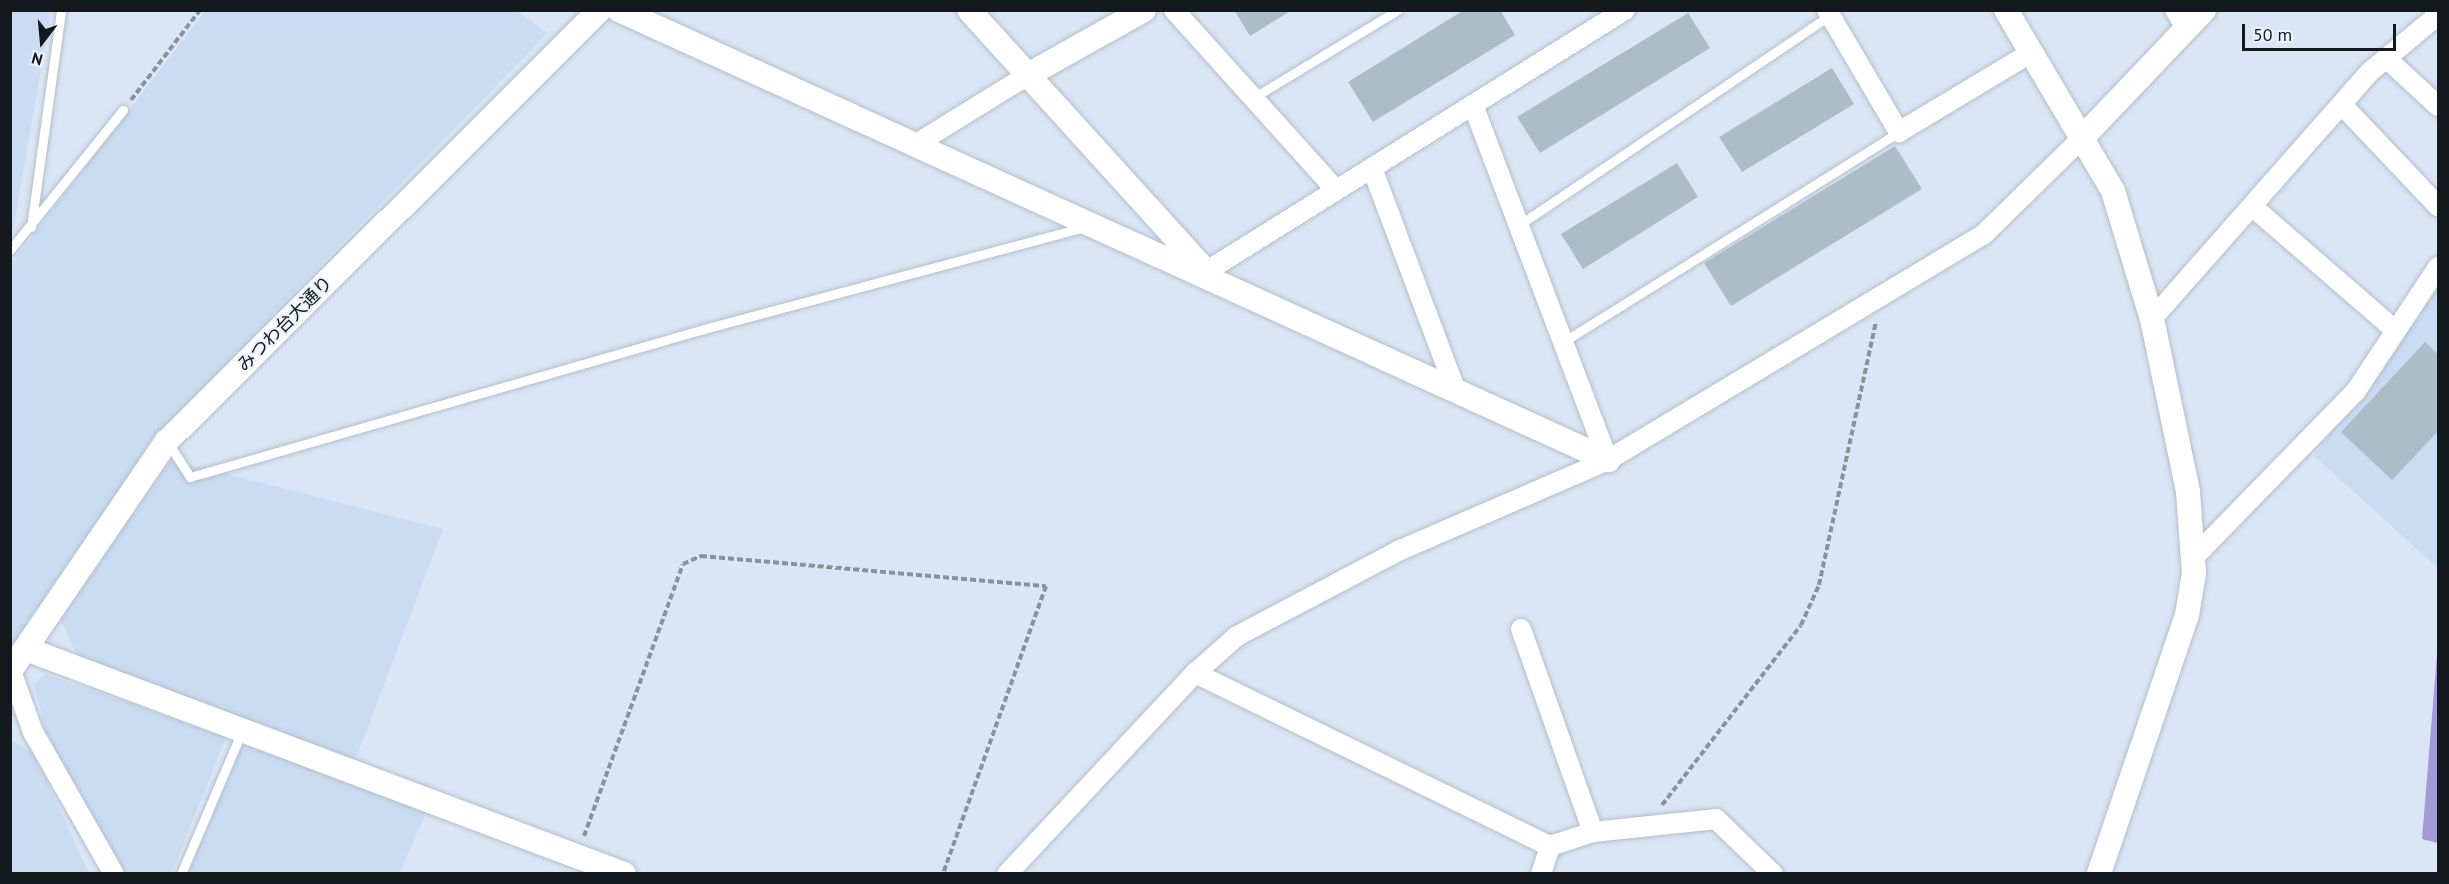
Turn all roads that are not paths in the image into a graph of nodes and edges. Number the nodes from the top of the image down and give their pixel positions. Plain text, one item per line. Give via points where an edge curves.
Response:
1 (61, 10) edge
2 (600, 10) edge
3 (619, 10) edge
4 (969, 10) edge
5 (1144, 10) edge
6 (1174, 10) edge
7 (1398, 10) edge
8 (1625, 10) edge
9 (2006, 10) edge
10 (2204, 10) edge
11 (1829, 13) edge
12 (2439, 15) edge
13 (2181, 20) edge
14 (2031, 52) junction
15 (2386, 58) junction
16 (1028, 75) junction
17 (1253, 98) junction
18 (1473, 105) junction
19 (2344, 106) junction
20 (2439, 106) edge
21 (123, 110) road end
22 (1899, 132) junction
23 (2084, 136) junction
24 (913, 146) junction
25 (1372, 168) junction
26 (1336, 190) junction
27 (2439, 206) edge
28 (2253, 207) junction
29 (1519, 225) junction
30 (1087, 226) junction
31 (31, 227) junction
32 (10, 250) edge
33 (2439, 267) edge
34 (1214, 279) junction
35 (2152, 319) junction
36 (2396, 331) junction
37 (1563, 343) junction
38 (1456, 392) junction
39 (167, 441) junction
40 (1608, 460) junction
41 (2193, 558) junction
42 (1521, 628) dead end
43 (26, 648) junction
44 (11, 671) edge
45 (1195, 673) junction
46 (242, 731) junction
47 (1593, 832) junction
48 (1551, 846) junction
49 (2106, 871) edge
50 (114, 873) edge
51 (181, 873) edge
52 (624, 873) edge
53 (1007, 873) edge
54 (1541, 873) edge
55 (1773, 873) edge

1 - 31 lane
2 - 39 street, みつわ台大通り
3 - 24 street
4 - 16 street
5 - 16 street
6 - 17 street
7 - 17 lane
8 - 18 street
9 - 14 street
10 - 13 street
11 - 22 street
11 - 29 lane
12 - 15 street
13 - 23 street
14 - 22 street
14 - 23 street
15 - 19 street
15 - 20 street
16 - 24 street
16 - 34 street
17 - 26 street
18 - 25 street
18 - 29 street
19 - 27 street
19 - 28 street
21 - 31 lane
22 - 37 lane
23 - 35 street via 2113,191
23 - 40 street via 1983,235
24 - 30 street
25 - 26 street
25 - 38 street
26 - 34 street
28 - 35 street
28 - 36 street
29 - 37 street
30 - 34 street
30 - 39 lane via 704,328 190,477
31 - 32 lane
33 - 36 street
34 - 38 street
35 - 41 street via 2188,492
36 - 41 street via 2356,391 2308,447
37 - 40 street
38 - 40 street
39 - 43 street, みつわ台大通り
40 - 45 street via 1398,551 1237,636
41 - 49 street via 2180,645
42 - 47 street
43 - 44 street, みつわ台大通り
43 - 46 street
44 - 50 street via 33,732
45 - 48 street
45 - 53 street
46 - 51 lane
46 - 52 street
47 - 48 street
47 - 55 street via 1716,819
48 - 54 street

